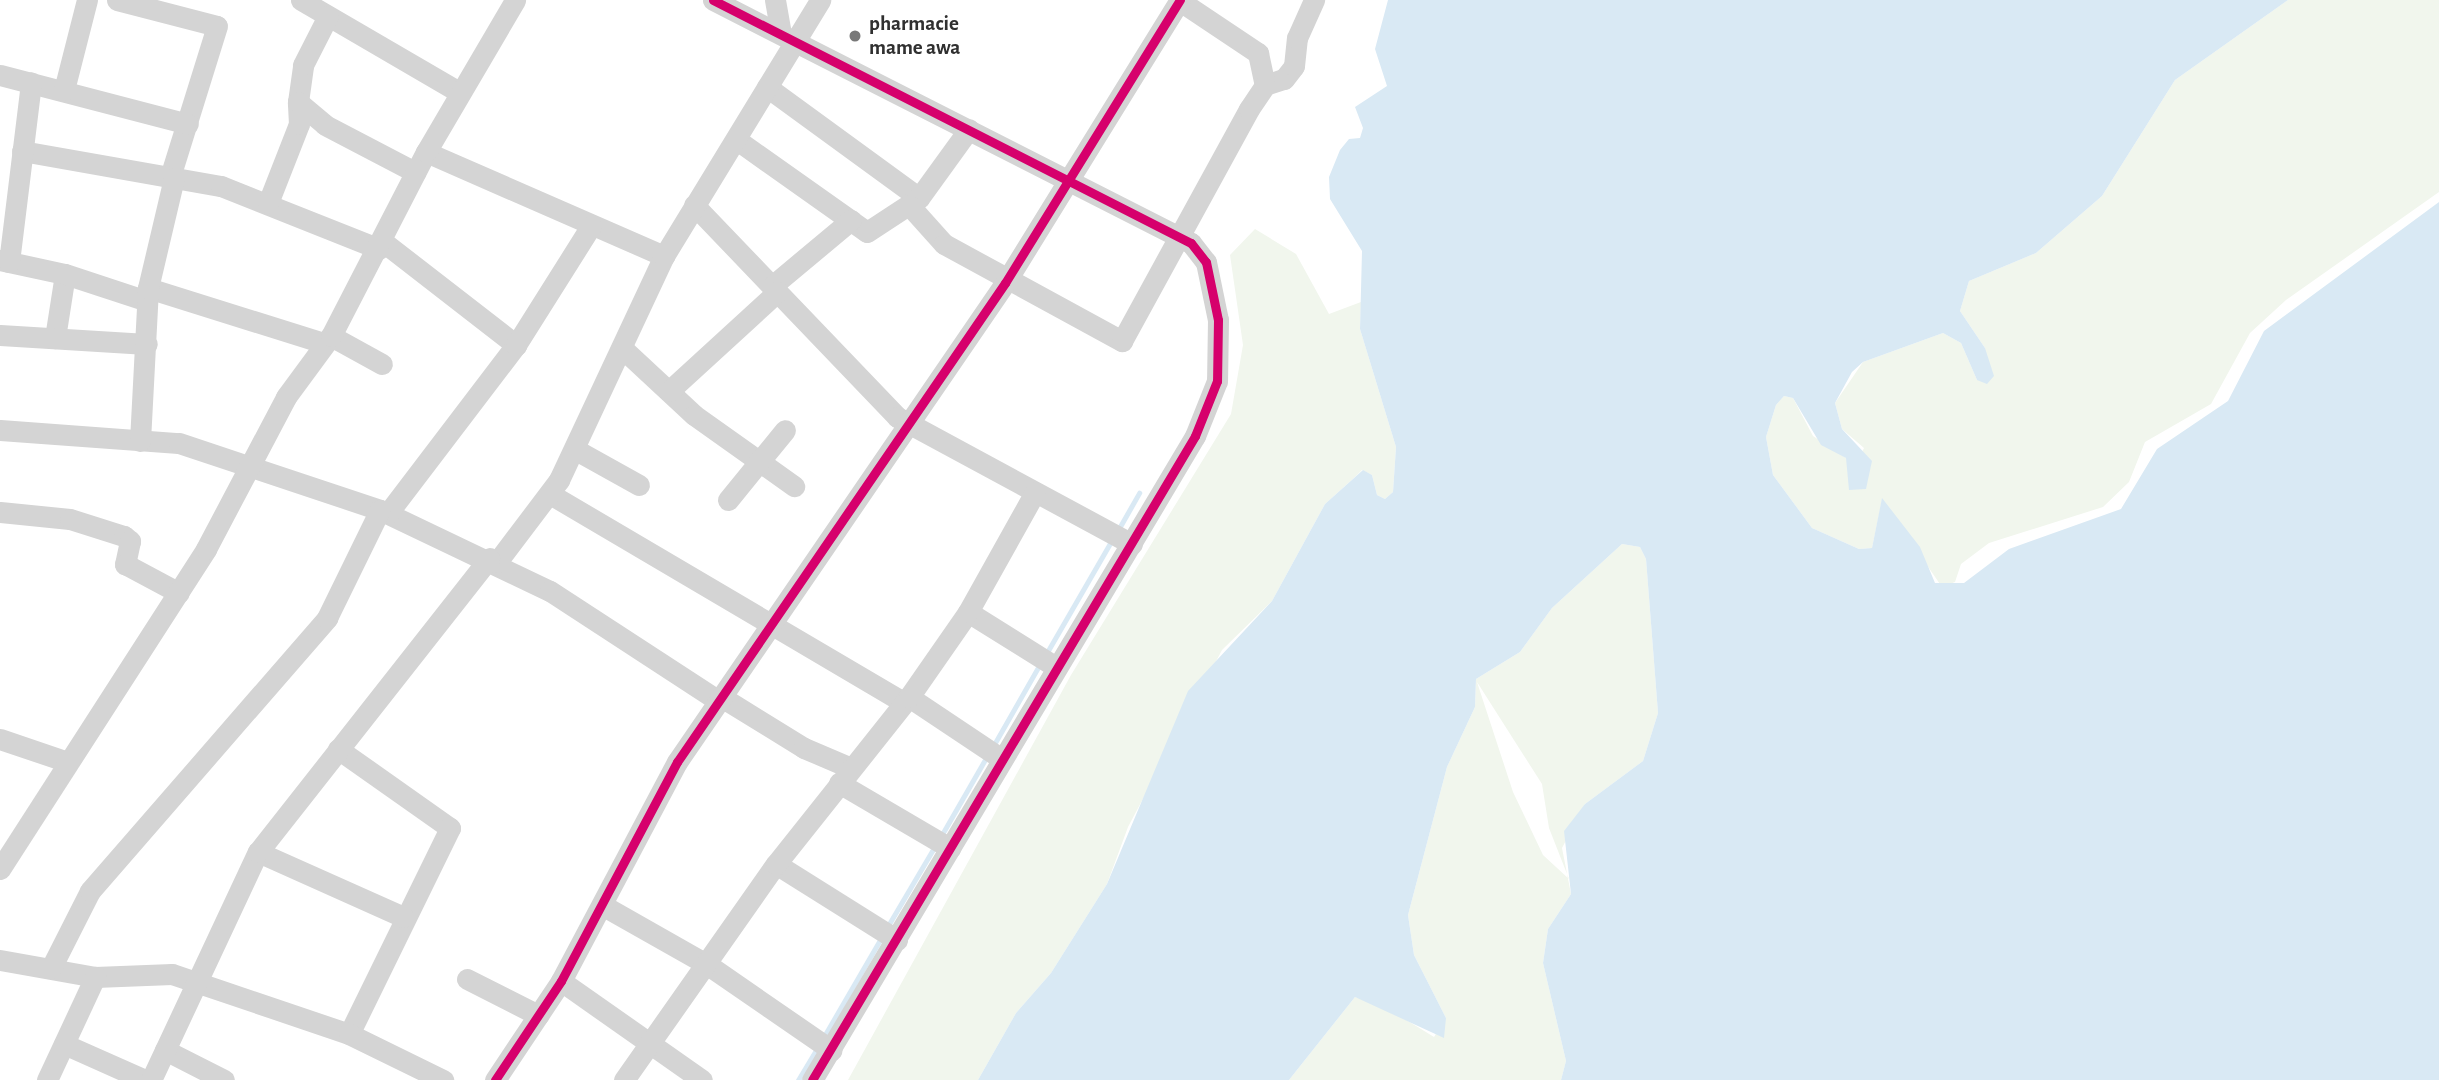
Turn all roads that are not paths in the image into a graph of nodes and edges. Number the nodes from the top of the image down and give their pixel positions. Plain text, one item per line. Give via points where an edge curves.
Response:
1 (87, 0) edge
2 (117, 0) edge
3 (301, 0) edge
4 (515, 0) edge
5 (713, 0) edge
6 (775, 0) edge
7 (820, 0) edge
8 (1180, 0) edge
9 (1314, 0) edge
10 (328, 16) junction
11 (788, 37) junction
12 (0, 75) edge
13 (31, 82) junction
14 (1265, 85) junction
15 (767, 88) junction
16 (64, 90) junction
17 (459, 92) junction
18 (298, 102) junction
19 (188, 124) junction
20 (968, 129) junction
21 (737, 140) junction
22 (426, 152) junction
23 (14, 162) edge
24 (415, 172) junction
25 (172, 177) junction
26 (1069, 180) junction
27 (914, 201) junction
28 (268, 203) junction
29 (694, 205) junction
30 (851, 220) junction
31 (590, 226) junction
32 (1177, 235) junction
33 (380, 245) junction
34 (664, 256) junction
35 (4, 261) edge
36 (65, 274) junction
37 (1005, 283) junction
38 (775, 289) junction
39 (147, 295) junction
40 (0, 335) edge
41 (55, 338) junction
42 (327, 340) junction
43 (147, 344) junction
44 (516, 345) junction
45 (622, 348) junction
46 (382, 364) dead end
47 (669, 391) junction
48 (910, 427) junction
49 (0, 430) edge
50 (785, 430) dead end
51 (139, 441) junction
52 (576, 450) junction
53 (254, 463) junction
54 (757, 463) junction
55 (639, 485) dead end
56 (794, 486) dead end
57 (1035, 492) junction
58 (550, 494) junction
59 (728, 500) dead end
60 (384, 511) junction
61 (0, 512) edge
62 (1132, 544) junction
63 (493, 560) junction
64 (179, 593) junction
65 (968, 612) junction
66 (773, 627) junction
67 (1056, 667) junction
68 (906, 699) junction
69 (722, 700) junction
70 (0, 739) edge
71 (338, 749) junction
72 (1002, 759) junction
73 (68, 762) junction
74 (845, 775) junction
75 (950, 848) junction
76 (258, 852) junction
77 (776, 864) junction
78 (0, 869) edge
79 (601, 905) junction
80 (403, 917) junction
81 (897, 940) junction
82 (0, 960) edge
83 (708, 965) junction
84 (51, 968) junction
85 (95, 977) junction
86 (467, 979) dead end
87 (194, 981) junction
88 (561, 981) junction
89 (538, 1015) junction
90 (349, 1034) junction
91 (64, 1044) junction
92 (650, 1044) junction
93 (165, 1049) junction
94 (831, 1050) junction
95 (47, 1080) edge
96 (145, 1080) edge
97 (151, 1080) edge
98 (224, 1080) edge
99 (443, 1080) edge
100 (495, 1080) edge
101 (624, 1080) edge
102 (702, 1080) edge
103 (813, 1080) edge

1 - 16 street
2 - 19 street via 217,26
3 - 10 street
4 - 17 street
5 - 11 street
6 - 11 street
7 - 11 street
8 - 14 street via 1258,52
8 - 26 street
9 - 14 street via 1290,74
10 - 17 street
10 - 18 street via 303,65
11 - 15 street
11 - 20 street
12 - 13 street
13 - 16 street
13 - 23 street
14 - 32 street
15 - 21 street
15 - 27 street
16 - 19 street
17 - 22 street
18 - 24 street via 325,125
18 - 28 street via 299,124
19 - 25 street
20 - 26 street
20 - 27 street
21 - 29 street
21 - 30 street
22 - 24 street
22 - 31 street
23 - 25 street
23 - 35 street
24 - 33 street
25 - 28 street
25 - 39 street
26 - 32 street
26 - 37 street
27 - 30 street via 867,232
27 - 37 street via 936,238
28 - 33 street
29 - 34 street
29 - 38 street
30 - 38 street
31 - 34 street
31 - 44 street
32 - 37 street via 1122,341
32 - 62 street via 1206,262 1219,320 1219,371 1195,436
33 - 42 street
33 - 44 street
34 - 45 street
35 - 36 street
36 - 39 street
36 - 41 street
37 - 48 street
38 - 47 street
38 - 48 street
39 - 42 street via 233,310
39 - 43 street
40 - 41 street
41 - 43 street
42 - 46 street
42 - 53 street via 286,397
43 - 51 street
44 - 60 street
45 - 47 street
45 - 52 street
47 - 54 street
48 - 57 street
48 - 66 street
49 - 51 street
50 - 54 street
51 - 53 street via 179,443
52 - 55 street
52 - 58 street
53 - 60 street
53 - 64 street
54 - 56 street
54 - 59 street
57 - 62 street
57 - 65 street
58 - 63 street
58 - 66 street
60 - 63 street
60 - 84 street via 327,618 90,891
61 - 64 street via 70,519 124,536 130,541 125,564
62 - 67 street
63 - 69 street
63 - 71 street
64 - 73 street
65 - 67 street
65 - 68 street
66 - 68 street
66 - 69 street
67 - 72 street
68 - 72 street
68 - 74 street
69 - 74 street
69 - 79 street via 655,798
70 - 73 street
71 - 76 street
71 - 80 street via 450,828
72 - 75 street
73 - 78 street
74 - 75 street
74 - 77 street
75 - 81 street
76 - 80 street
76 - 87 street
77 - 81 street
77 - 83 street
79 - 83 street
79 - 88 street
80 - 90 street
81 - 94 street
82 - 84 street
83 - 92 street
83 - 94 street
84 - 85 street
85 - 87 street via 147,971
85 - 91 street
86 - 89 street
87 - 90 street
87 - 93 street
88 - 89 street
88 - 92 street
89 - 100 street
90 - 99 street
91 - 95 street
91 - 96 street
92 - 101 street
92 - 102 street
93 - 97 street
93 - 98 street
94 - 103 street

